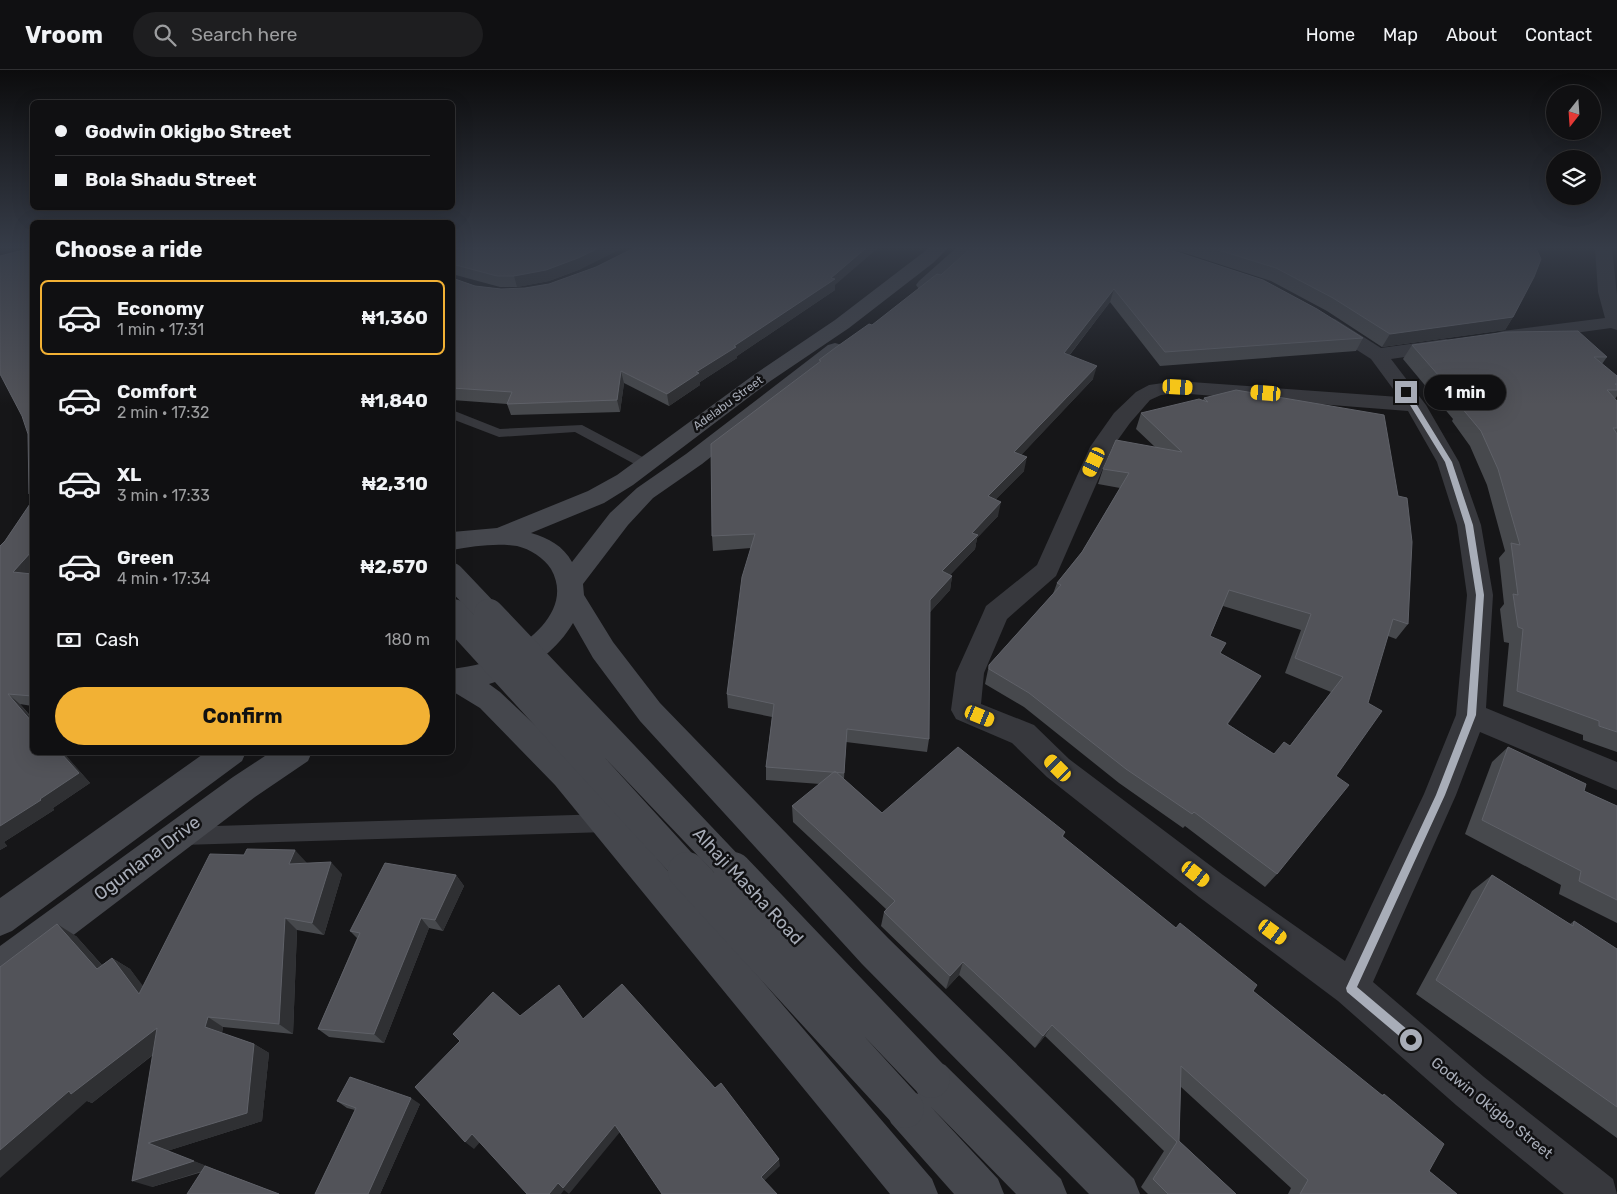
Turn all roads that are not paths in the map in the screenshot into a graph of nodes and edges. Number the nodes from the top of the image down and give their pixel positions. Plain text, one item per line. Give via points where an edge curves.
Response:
1 (873, 300) edge
2 (1609, 300) edge
3 (1311, 313) edge
4 (881, 317) edge
5 (1616, 323) edge
6 (1487, 339) edge
7 (1467, 342) edge
8 (1378, 355) junction
9 (1415, 404) junction
10 (455, 415) edge
11 (646, 464) junction
12 (455, 524) edge
13 (503, 535) junction
14 (464, 538) edge
15 (455, 578) edge
16 (570, 590) junction
17 (455, 616) edge
18 (456, 680) edge
19 (1472, 715) junction
20 (227, 755) edge
21 (292, 755) edge
22 (1617, 776) edge
23 (607, 823) junction
24 (177, 836) junction
25 (0, 919) edge
26 (0, 968) edge
27 (1351, 988) junction
28 (918, 1094) junction
29 (917, 1194) edge
30 (983, 1194) edge
31 (1046, 1194) edge
32 (1119, 1194) edge
33 (1598, 1194) edge

1 - 11 main road, Adelabu Street
2 - 5 street
3 - 8 street
4 - 16 main road, Adelabu Street via 645,493 619,519
5 - 6 street
7 - 8 street
8 - 9 street
9 - 19 street via 1448,462 1469,525 1480,595
9 - 27 street, Godwin Okigbo Street via 1178,387 1156,390 1143,396 1101,447 1047,570 996,613 970,674 966,710 1024,734 1058,768
10 - 11 lane via 499,433 577,428
11 - 13 main road, Adelabu Street via 596,497
12 - 14 main road
13 - 14 main road
13 - 16 main road via 528,540 548,550 563,564
15 - 28 main road, Alhaji Masha Road, bridge
16 - 18 main road, Adelabu Street via 560,624 536,649 501,670
16 - 32 main road via 603,650 650,712 875,950
17 - 28 main road, Alhaji Masha Road, bridge
18 - 23 main road via 490,700
19 - 22 street
19 - 27 street via 1440,795
20 - 25 main road
21 - 24 main road, Ogunlana Drive
23 - 24 lane
23 - 29 main road
24 - 26 main road, Ogunlana Drive
27 - 33 street, Godwin Okigbo Street via 1470,1091
28 - 30 main road, Alhaji Masha Road
28 - 31 main road, Alhaji Masha Road

